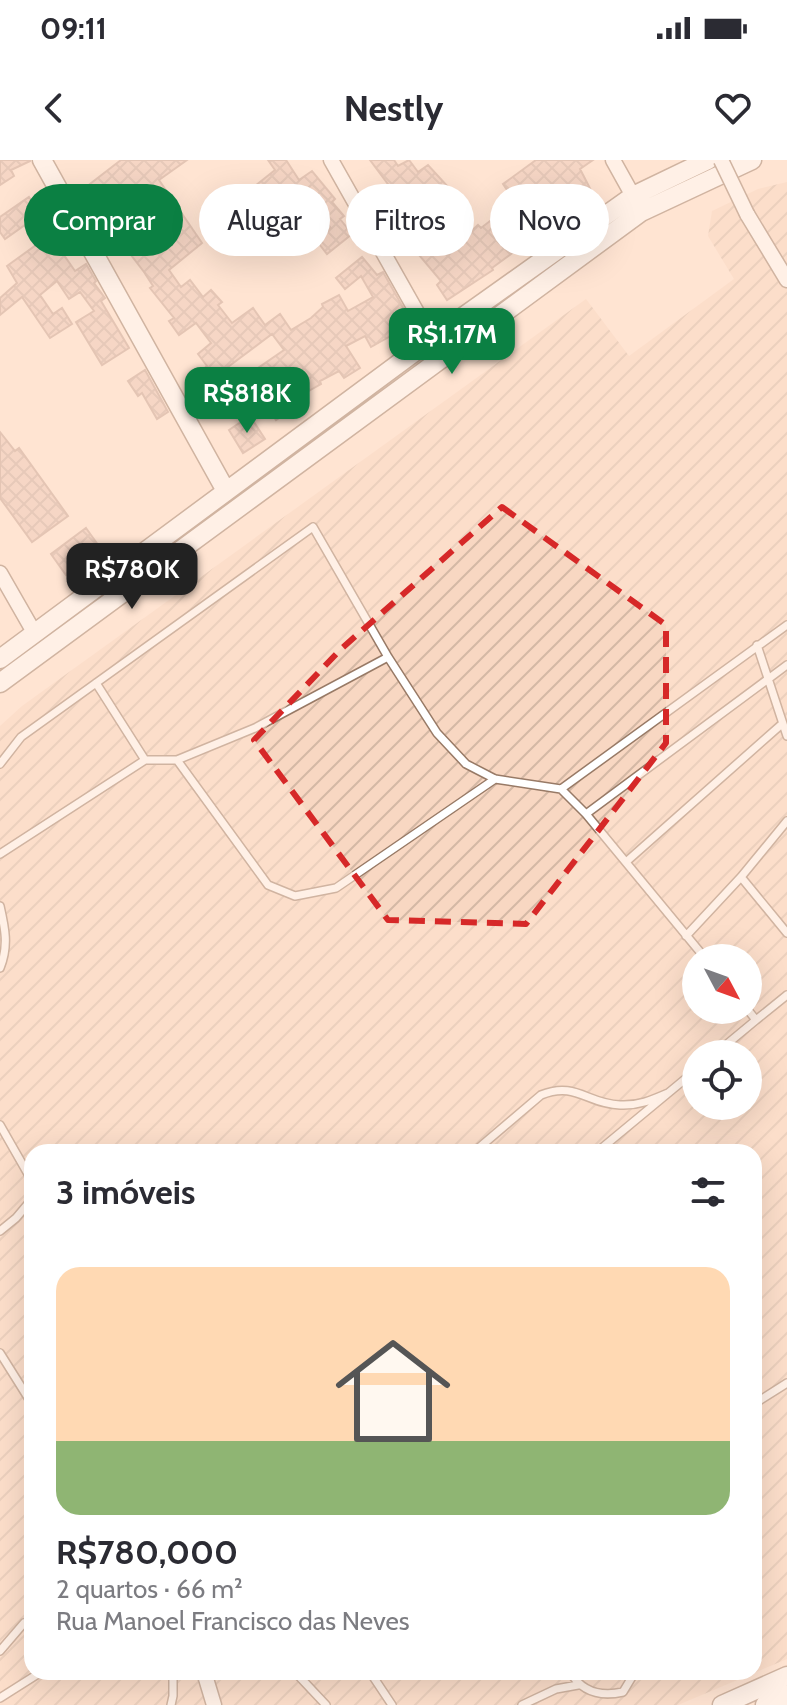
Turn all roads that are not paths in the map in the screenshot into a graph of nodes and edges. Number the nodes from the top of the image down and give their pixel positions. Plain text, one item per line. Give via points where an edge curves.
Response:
1 (42, 160) edge
2 (331, 160) edge
3 (613, 160) edge
4 (708, 160) edge
5 (721, 160) edge
6 (752, 160) edge
7 (633, 196) junction
8 (787, 280) edge
9 (432, 339) junction
10 (226, 491) junction
11 (0, 573) edge
12 (787, 625) edge
13 (35, 634) junction
14 (757, 645) junction
15 (388, 657) junction
16 (0, 659) edge
17 (787, 665) edge
18 (767, 679) junction
19 (0, 683) edge
20 (96, 683) junction
21 (782, 724) junction
22 (787, 736) edge
23 (145, 760) junction
24 (177, 760) junction
25 (0, 764) edge
26 (495, 779) junction
27 (561, 789) junction
28 (586, 814) junction
29 (787, 821) edge
30 (0, 854) edge
31 (626, 862) junction
32 (741, 877) junction
33 (0, 906) edge
34 (787, 933) edge
35 (686, 936) junction
36 (693, 944) edge
37 (0, 968) edge
38 (787, 995) edge
39 (762, 1015) edge
40 (751, 1024) edge
41 (732, 1040) edge
42 (682, 1082) edge
43 (668, 1093) junction
44 (0, 1125) edge
45 (483, 1144) edge
46 (607, 1144) edge
47 (24, 1167) edge
48 (24, 1208) edge
49 (0, 1231) edge
50 (0, 1353) edge
51 (787, 1383) edge
52 (24, 1391) edge
53 (762, 1399) edge
54 (24, 1623) dead end
55 (0, 1651) edge
56 (787, 1676) edge
57 (28, 1680) edge
58 (173, 1680) edge
59 (206, 1680) edge
60 (303, 1680) edge
61 (375, 1680) edge
62 (575, 1680) edge
63 (630, 1680) edge
64 (578, 1685) junction
65 (787, 1695) edge
66 (0, 1698) edge
67 (171, 1705) edge
68 (214, 1705) edge
69 (326, 1705) edge
70 (392, 1705) edge
71 (522, 1705) edge
72 (722, 1705) edge
73 (765, 1705) edge

1 - 10 main road
2 - 9 street
3 - 7 street
4 - 7 main road
5 - 8 street, bridge
6 - 19 main road via 641,212
7 - 9 main road
9 - 10 main road
10 - 13 main road
11 - 13 street
12 - 14 lane
13 - 16 main road
14 - 18 lane
14 - 27 lane
15 - 20 lane via 313,527
15 - 24 lane via 255,728
15 - 26 lane via 437,733 466,764
17 - 18 lane
18 - 21 lane
18 - 28 lane
20 - 23 lane
20 - 25 lane via 21,737
21 - 22 lane
21 - 31 lane
23 - 24 lane
23 - 30 lane
24 - 26 lane via 268,885 295,896 336,888
26 - 27 lane
27 - 28 lane
28 - 31 lane
29 - 32 lane
31 - 35 lane
32 - 34 lane
32 - 35 lane
33 - 37 lane via 7,936
35 - 36 lane
38 - 39 lane
40 - 41 lane
42 - 43 lane
43 - 45 lane via 644,1103 618,1105 554,1090
43 - 46 lane
44 - 47 lane
48 - 49 lane
50 - 52 lane
51 - 53 lane
54 - 55 lane
56 - 72 main road
57 - 66 lane
58 - 67 lane
59 - 68 street
60 - 69 lane
61 - 70 lane
62 - 64 lane
63 - 64 lane via 623,1692 607,1696
64 - 71 lane
65 - 73 main road

